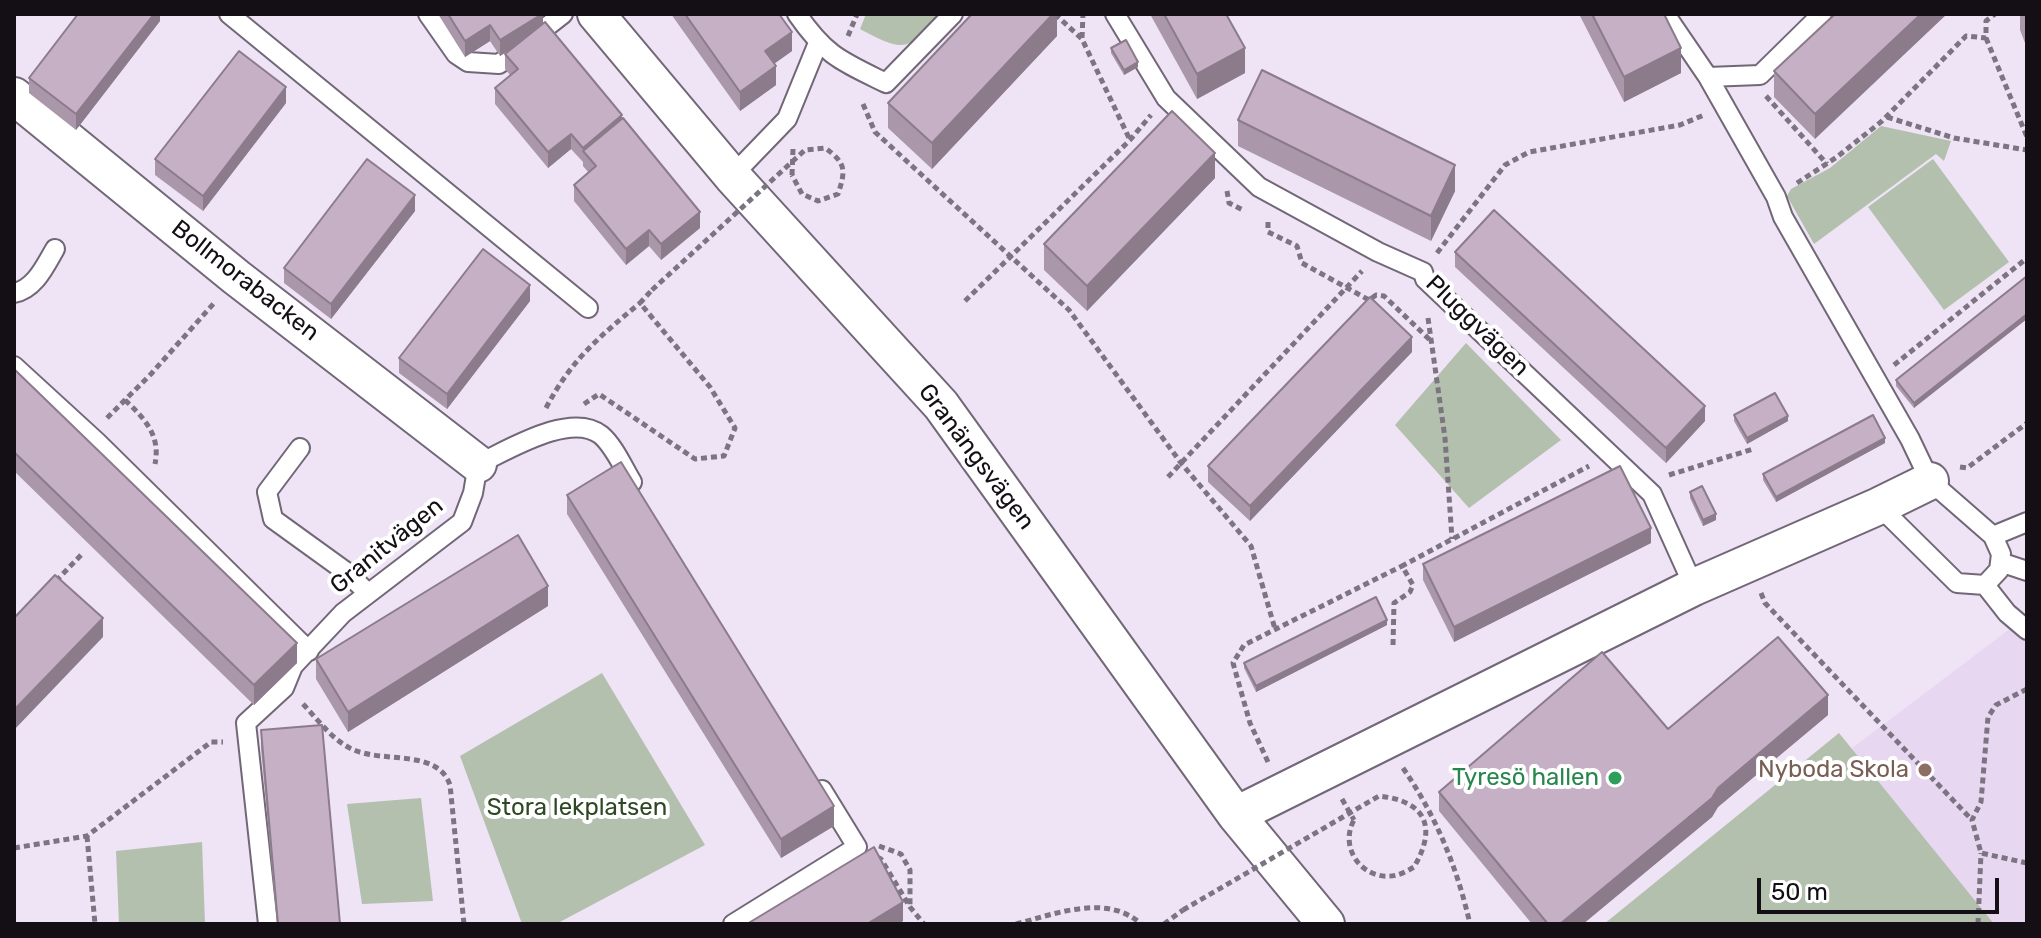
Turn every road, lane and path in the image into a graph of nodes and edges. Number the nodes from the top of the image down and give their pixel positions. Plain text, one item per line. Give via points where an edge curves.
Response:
1 (229, 14) edge
2 (428, 14) edge
3 (563, 14) edge
4 (596, 14) edge
5 (797, 14) edge
6 (953, 14) edge
7 (1055, 14) edge
8 (1083, 14) edge
9 (1115, 14) edge
10 (1665, 14) edge
11 (1822, 14) edge
12 (1995, 14) edge
13 (1986, 38) junction
14 (1082, 39) junction
15 (818, 43) junction
16 (1747, 75) junction
17 (1708, 77) junction
18 (14, 96) edge
19 (1166, 98) junction
20 (863, 104) dead end
21 (1723, 107) junction
22 (1887, 117) junction
23 (2027, 137) edge
24 (1130, 140) junction
25 (2027, 150) edge
26 (1827, 164) junction
27 (1238, 166) junction
28 (792, 175) dead end
29 (732, 176) junction
30 (1776, 197) junction
31 (55, 249) dead end
32 (1378, 252) junction
33 (1013, 257) junction
34 (2027, 258) edge
35 (1424, 276) junction
36 (1348, 288) junction
37 (14, 293) edge
38 (965, 301) dead end
39 (214, 303) dead end
40 (640, 303) junction
41 (588, 308) dead end
42 (1431, 341) junction
43 (14, 366) edge
44 (1880, 390) junction
45 (125, 400) junction
46 (546, 408) junction
47 (559, 410) dead end
48 (573, 411) dead end
49 (535, 418) dead end
50 (104, 420) dead end
51 (2027, 423) edge
52 (300, 448) dead end
53 (1753, 449) dead end
54 (1610, 455) junction
55 (1181, 463) junction
56 (478, 464) junction
57 (1925, 472) junction
58 (152, 476) dead end
59 (1168, 477) dead end
60 (1652, 494) junction
61 (643, 500) edge
62 (1879, 506) junction
63 (2027, 522) edge
64 (1993, 536) junction
65 (1452, 539) junction
66 (83, 553) dead end
67 (2000, 562) junction
68 (1402, 566) junction
69 (2027, 571) edge
70 (53, 583) edge
71 (1985, 585) junction
72 (1694, 587) junction
73 (1758, 587) dead end
74 (368, 593) junction
75 (1275, 629) junction
76 (2027, 630) edge
77 (1393, 645) dead end
78 (309, 651) junction
79 (284, 688) junction
80 (2027, 689) edge
81 (248, 740) junction
82 (1384, 741) junction
83 (1269, 764) dead end
84 (816, 780) edge
85 (1236, 815) junction
86 (1354, 820) dead end
87 (1972, 820) junction
88 (87, 836) junction
89 (857, 847) junction
90 (14, 848) edge
91 (1981, 853) junction
92 (881, 859) edge
93 (2027, 863) edge
94 (910, 907) junction
95 (95, 924) edge
96 (268, 924) edge
97 (464, 924) edge
98 (733, 924) edge
99 (924, 924) edge
100 (1016, 924) edge
101 (1141, 924) edge
102 (1164, 924) edge
103 (1326, 924) edge
104 (1470, 924) edge
105 (1978, 924) edge

1 - 41 lane
2 - 3 lane via 456,54 468,62 499,64
4 - 29 street, Granängsvägen
5 - 15 lane
6 - 15 lane via 886,83 839,61
7 - 14 path
8 - 14 path
9 - 19 lane, Pluggvägen
10 - 17 lane
11 - 16 lane via 1760,75
12 - 13 path via 1986,21
13 - 22 path via 1966,36
13 - 23 path
14 - 24 path
15 - 29 lane via 787,119
16 - 17 lane
16 - 26 path
17 - 21 lane
18 - 56 street, Bollmorabacken
19 - 24 path
19 - 27 lane, Pluggvägen
20 - 33 path via 875,132
21 - 30 lane
21 - 35 path via 1680,125 1529,152 1505,165
22 - 25 path via 1954,138
22 - 26 path
24 - 33 path
26 - 30 path
27 - 32 lane, Pluggvägen via 1259,187
27 - 36 path via 1227,190 1229,203 1270,223 1268,232 1297,246 1302,263
28 - 40 path, bridge via 802,194 818,201 838,194 845,174 839,158 825,148 805,150
29 - 85 street, Granängsvägen via 941,405
30 - 44 lane
31 - 37 lane via 34,283
32 - 35 lane, Pluggvägen
32 - 36 path
33 - 38 path
33 - 55 path via 1069,310
34 - 44 path via 1891,368
35 - 42 path
35 - 54 lane, Pluggvägen
36 - 42 path via 1369,300 1384,296
36 - 55 path
39 - 45 path
40 - 46 path via 590,345
40 - 48 path via 710,387 735,428 724,456 695,459 599,394
42 - 65 path
43 - 78 lane
44 - 57 lane
45 - 50 path
45 - 58 path via 154,434
46 - 47 path
46 - 49 path
51 - 57 path via 1967,468
52 - 74 lane via 267,492 273,519
53 - 60 path via 1668,475
54 - 60 lane, Pluggvägen
54 - 65 path
55 - 59 path
55 - 75 path via 1251,546
56 - 61 lane via 544,433 590,429 610,446
56 - 74 lane, Granitvägen via 462,522
57 - 62 street
57 - 64 lane
60 - 72 lane, Pluggvägen
62 - 71 lane via 1957,583
62 - 72 street
63 - 64 lane
64 - 67 lane
65 - 68 path
66 - 70 path
67 - 69 lane
67 - 71 lane
68 - 75 path
68 - 77 path via 1413,585 1394,603
71 - 76 lane
72 - 82 street
73 - 87 path via 1765,603
74 - 78 lane, Granitvägen
75 - 83 path via 1244,645 1233,663 1250,723
78 - 79 lane, Granitvägen via 293,666
79 - 81 lane, Granitvägen via 246,723
79 - 97 path via 336,740 357,751 435,765 446,773
80 - 87 path via 1996,705 1988,717 1981,802
81 - 88 path via 211,742
81 - 96 lane
82 - 85 street
82 - 104 path via 1427,803 1445,841
84 - 89 lane
85 - 103 street, Granängsvägen
86 - 102 path, bridge via 1347,833 1361,866 1396,876 1414,867 1427,838 1426,824 1401,798 1379,796
87 - 91 path
88 - 90 path
88 - 95 path
89 - 94 path via 878,846 901,854 910,870
89 - 98 lane
91 - 93 path
91 - 105 path
92 - 94 path
94 - 99 path
100 - 101 path via 1079,908 1115,909

